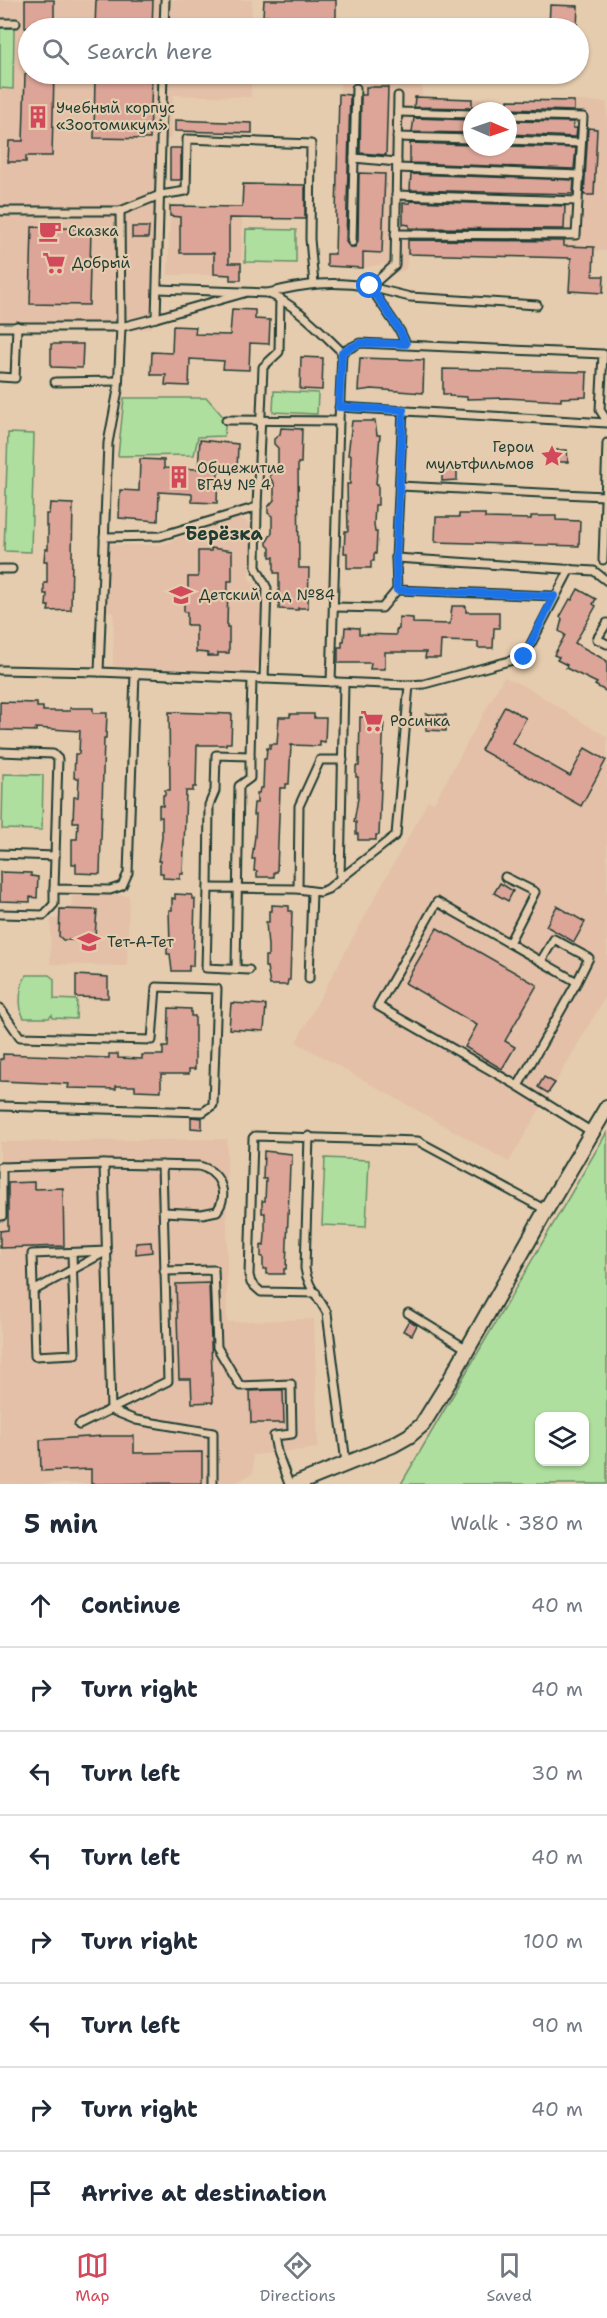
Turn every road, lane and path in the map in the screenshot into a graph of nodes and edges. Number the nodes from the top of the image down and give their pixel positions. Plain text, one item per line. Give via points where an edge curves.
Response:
1 (165, 0) edge
2 (164, 18) edge
3 (0, 23) edge
4 (16, 23) dead end
5 (163, 84) edge
6 (356, 88) dead end
7 (398, 96) dead end
8 (398, 112) junction
9 (463, 114) edge
10 (517, 115) edge
11 (398, 137) junction
12 (463, 139) edge
13 (517, 140) edge
14 (581, 143) junction
15 (354, 158) junction
16 (397, 165) junction
17 (580, 175) junction
18 (160, 195) junction
19 (396, 195) junction
20 (578, 201) junction
21 (0, 211) edge
22 (120, 211) junction
23 (395, 234) junction
24 (352, 242) dead end
25 (314, 284) junction
26 (370, 286) junction
27 (158, 290) junction
28 (249, 291) junction
29 (267, 293) junction
30 (280, 298) junction
31 (537, 305) dead end
32 (156, 318) junction
33 (16, 326) junction
34 (0, 327) edge
35 (121, 327) junction
36 (406, 344) junction
37 (342, 352) junction
38 (0, 377) edge
39 (118, 381) junction
40 (55, 382) dead end
41 (339, 407) junction
42 (403, 410) junction
43 (260, 419) junction
44 (226, 420) dead end
45 (339, 421) junction
46 (607, 422) edge
47 (607, 443) edge
48 (399, 486) junction
49 (604, 496) junction
50 (257, 507) junction
51 (104, 537) junction
52 (396, 558) junction
53 (605, 560) edge
54 (0, 569) edge
55 (12, 569) dead end
56 (570, 569) junction
57 (594, 571) junction
58 (607, 581) edge
59 (397, 590) junction
60 (554, 596) junction
61 (334, 607) junction
62 (607, 622) edge
63 (607, 644) edge
64 (0, 670) edge
65 (99, 672) junction
66 (135, 673) junction
67 (252, 679) junction
68 (264, 679) junction
69 (331, 682) junction
70 (344, 683) junction
71 (409, 685) junction
72 (0, 752) edge
73 (250, 756) junction
74 (343, 760) junction
75 (0, 854) edge
76 (55, 856) junction
77 (505, 877) dead end
78 (340, 879) junction
79 (208, 888) junction
80 (54, 889) junction
81 (237, 889) junction
82 (298, 889) junction
83 (312, 892) junction
84 (0, 914) edge
85 (509, 943) junction
86 (541, 961) junction
87 (236, 969) junction
88 (249, 970) dead end
89 (309, 979) dead end
90 (577, 982) junction
91 (0, 1008) edge
92 (518, 1086) junction
93 (0, 1106) edge
94 (607, 1107) edge
95 (592, 1132) junction
96 (309, 1136) junction
97 (104, 1164) junction
98 (162, 1165) junction
99 (1, 1167) edge
100 (546, 1210) junction
101 (164, 1212) junction
102 (0, 1216) edge
103 (106, 1251) junction
104 (72, 1253) junction
105 (72, 1270) junction
106 (164, 1271) junction
107 (33, 1292) junction
108 (316, 1293) junction
109 (408, 1313) dead end
110 (467, 1349) junction
111 (111, 1410) junction
112 (79, 1425) dead end
113 (346, 1463) junction
114 (213, 1484) edge
115 (289, 1484) edge
116 (296, 1484) edge

1 - 2 lane
3 - 4 lane
5 - 18 lane
6 - 15 lane
7 - 8 lane
8 - 9 lane
8 - 11 lane
10 - 14 lane via 583,117
11 - 12 lane
11 - 16 lane
13 - 14 lane
14 - 17 lane
15 - 16 lane
15 - 24 lane
16 - 17 lane
16 - 19 lane
17 - 20 lane
18 - 22 lane
18 - 25 lane via 186,191 187,140 311,144 310,239
18 - 27 lane
19 - 20 lane
19 - 23 lane
20 - 23 lane via 576,235
21 - 22 lane
22 - 35 lane
23 - 26 lane via 395,265
25 - 26 lane via 344,282
25 - 29 lane
26 - 31 lane via 410,297
26 - 36 lane
27 - 28 lane
27 - 32 lane
28 - 29 lane
28 - 32 lane
29 - 30 lane
30 - 37 lane via 307,317
30 - 43 lane via 279,352 263,367
32 - 35 lane
33 - 34 lane
33 - 35 lane
33 - 38 lane via 15,378
35 - 39 lane
36 - 37 lane via 360,343
36 - 46 lane via 603,354 600,410
37 - 41 lane
39 - 40 lane
39 - 51 lane via 108,443
41 - 42 lane
41 - 45 lane
42 - 46 lane
42 - 48 lane
43 - 44 lane
43 - 45 lane
43 - 50 lane
45 - 61 lane
47 - 49 lane
48 - 49 lane
48 - 52 lane
49 - 53 lane
50 - 51 lane via 160,536
50 - 68 lane via 256,567 267,588
51 - 65 lane
52 - 56 lane
52 - 59 lane
53 - 57 lane
54 - 55 lane
56 - 57 lane
56 - 60 lane
57 - 58 lane
59 - 60 lane
59 - 61 lane via 382,608
60 - 71 lane via 524,657
61 - 69 lane
62 - 63 lane via 597,639
64 - 65 lane
65 - 66 lane
66 - 67 lane
66 - 80 lane via 126,878 122,886 110,890
67 - 68 lane
67 - 73 lane
68 - 69 lane
69 - 70 lane
70 - 71 lane
70 - 74 lane
71 - 78 lane via 396,835
72 - 76 lane via 53,754 57,759
73 - 79 lane via 216,755 215,791 209,805
73 - 81 lane via 250,778 239,786
74 - 78 lane
74 - 82 lane via 320,760 299,807
75 - 76 lane
76 - 80 lane
77 - 85 lane via 535,892
78 - 83 lane via 328,889
79 - 81 lane
79 - 87 lane via 206,968
80 - 84 lane via 54,904 44,915
81 - 82 lane
81 - 87 lane
82 - 83 lane
83 - 89 lane
85 - 86 lane
85 - 92 lane via 437,902 378,1006
86 - 90 lane
86 - 90 lane via 554,939 590,958
87 - 88 lane
90 - 92 lane
91 - 93 lane via 20,1037 152,1040 156,987 217,989 213,1105 203,1112
92 - 95 lane
94 - 95 street
95 - 100 street
96 - 100 lane via 418,1141
96 - 108 lane via 305,1268 307,1282
96 - 108 lane via 261,1134 254,1138 249,1275 261,1292
97 - 98 lane
97 - 99 lane
97 - 103 lane
98 - 101 lane
98 - 101 lane via 208,1168 223,1190 220,1206 211,1214
99 - 102 lane
100 - 110 street
101 - 106 lane
103 - 104 lane
103 - 105 lane
103 - 111 lane
104 - 105 lane
104 - 107 lane via 32,1254
105 - 107 lane
105 - 107 lane via 75,1354 35,1356
106 - 111 lane via 168,1380
106 - 115 lane via 214,1270 217,1347 240,1386 291,1384 292,1434 274,1436
108 - 113 lane via 327,1312
109 - 110 lane
110 - 113 street via 415,1432
111 - 112 lane
111 - 114 lane via 136,1420 213,1433
113 - 116 street

